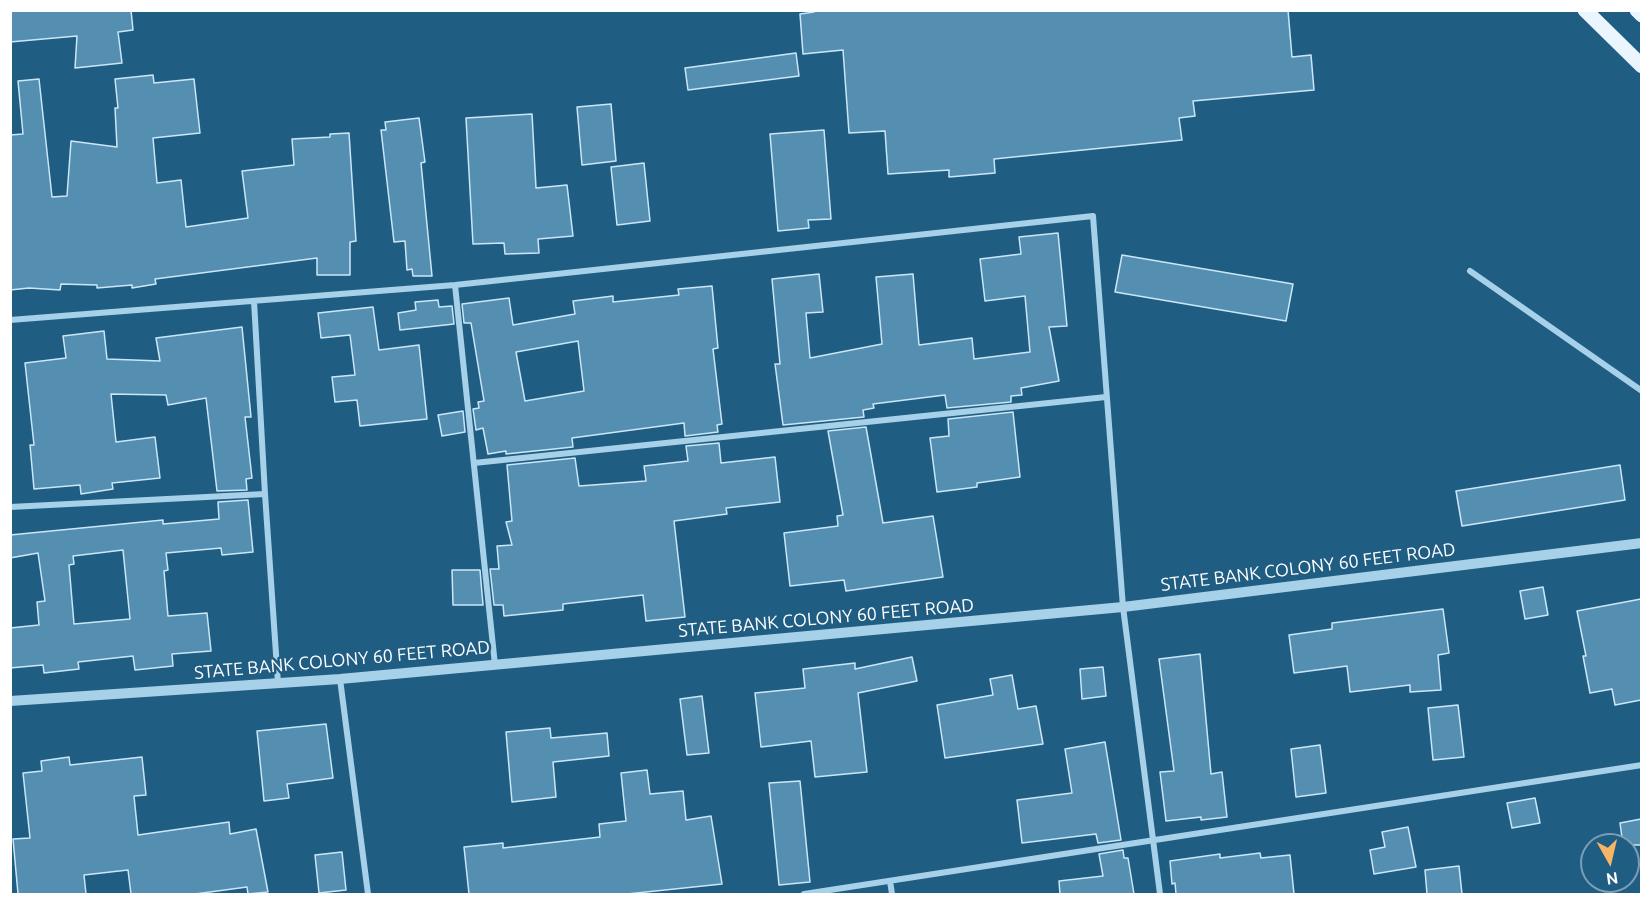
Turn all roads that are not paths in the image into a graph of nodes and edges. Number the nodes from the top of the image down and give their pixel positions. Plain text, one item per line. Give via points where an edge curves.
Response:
1 (1585, 10) edge
2 (1637, 10) edge
3 (1641, 15) edge
4 (1641, 66) edge
5 (1470, 271) dead end
6 (455, 285) junction
7 (254, 301) junction
8 (10, 320) edge
9 (1641, 391) edge
10 (1106, 397) junction
11 (474, 463) junction
12 (265, 494) junction
13 (10, 507) edge
14 (1641, 543) edge
15 (1123, 607) junction
16 (495, 665) junction
17 (340, 679) junction
18 (278, 683) junction
19 (10, 701) edge
20 (1641, 765) edge
21 (1154, 840) junction
22 (890, 881) junction
23 (368, 894) edge
24 (804, 894) edge
25 (892, 894) edge
26 (1160, 894) edge

1 - 4 main road
2 - 3 main road
5 - 9 street
6 - 7 street
6 - 10 street via 1093,216
6 - 11 street
7 - 8 street
7 - 12 street
10 - 11 street
10 - 15 street
11 - 16 street
12 - 13 street
12 - 18 street
14 - 15 street, STATE BANK COLONY 60 FEET ROAD
15 - 16 street, STATE BANK COLONY 60 FEET ROAD
15 - 21 street
16 - 17 street, STATE BANK COLONY 60 FEET ROAD
17 - 18 street, STATE BANK COLONY 60 FEET ROAD
17 - 23 street
18 - 19 street, STATE BANK COLONY 60 FEET ROAD
20 - 21 street
21 - 22 street
21 - 26 street
22 - 24 street
22 - 25 street

